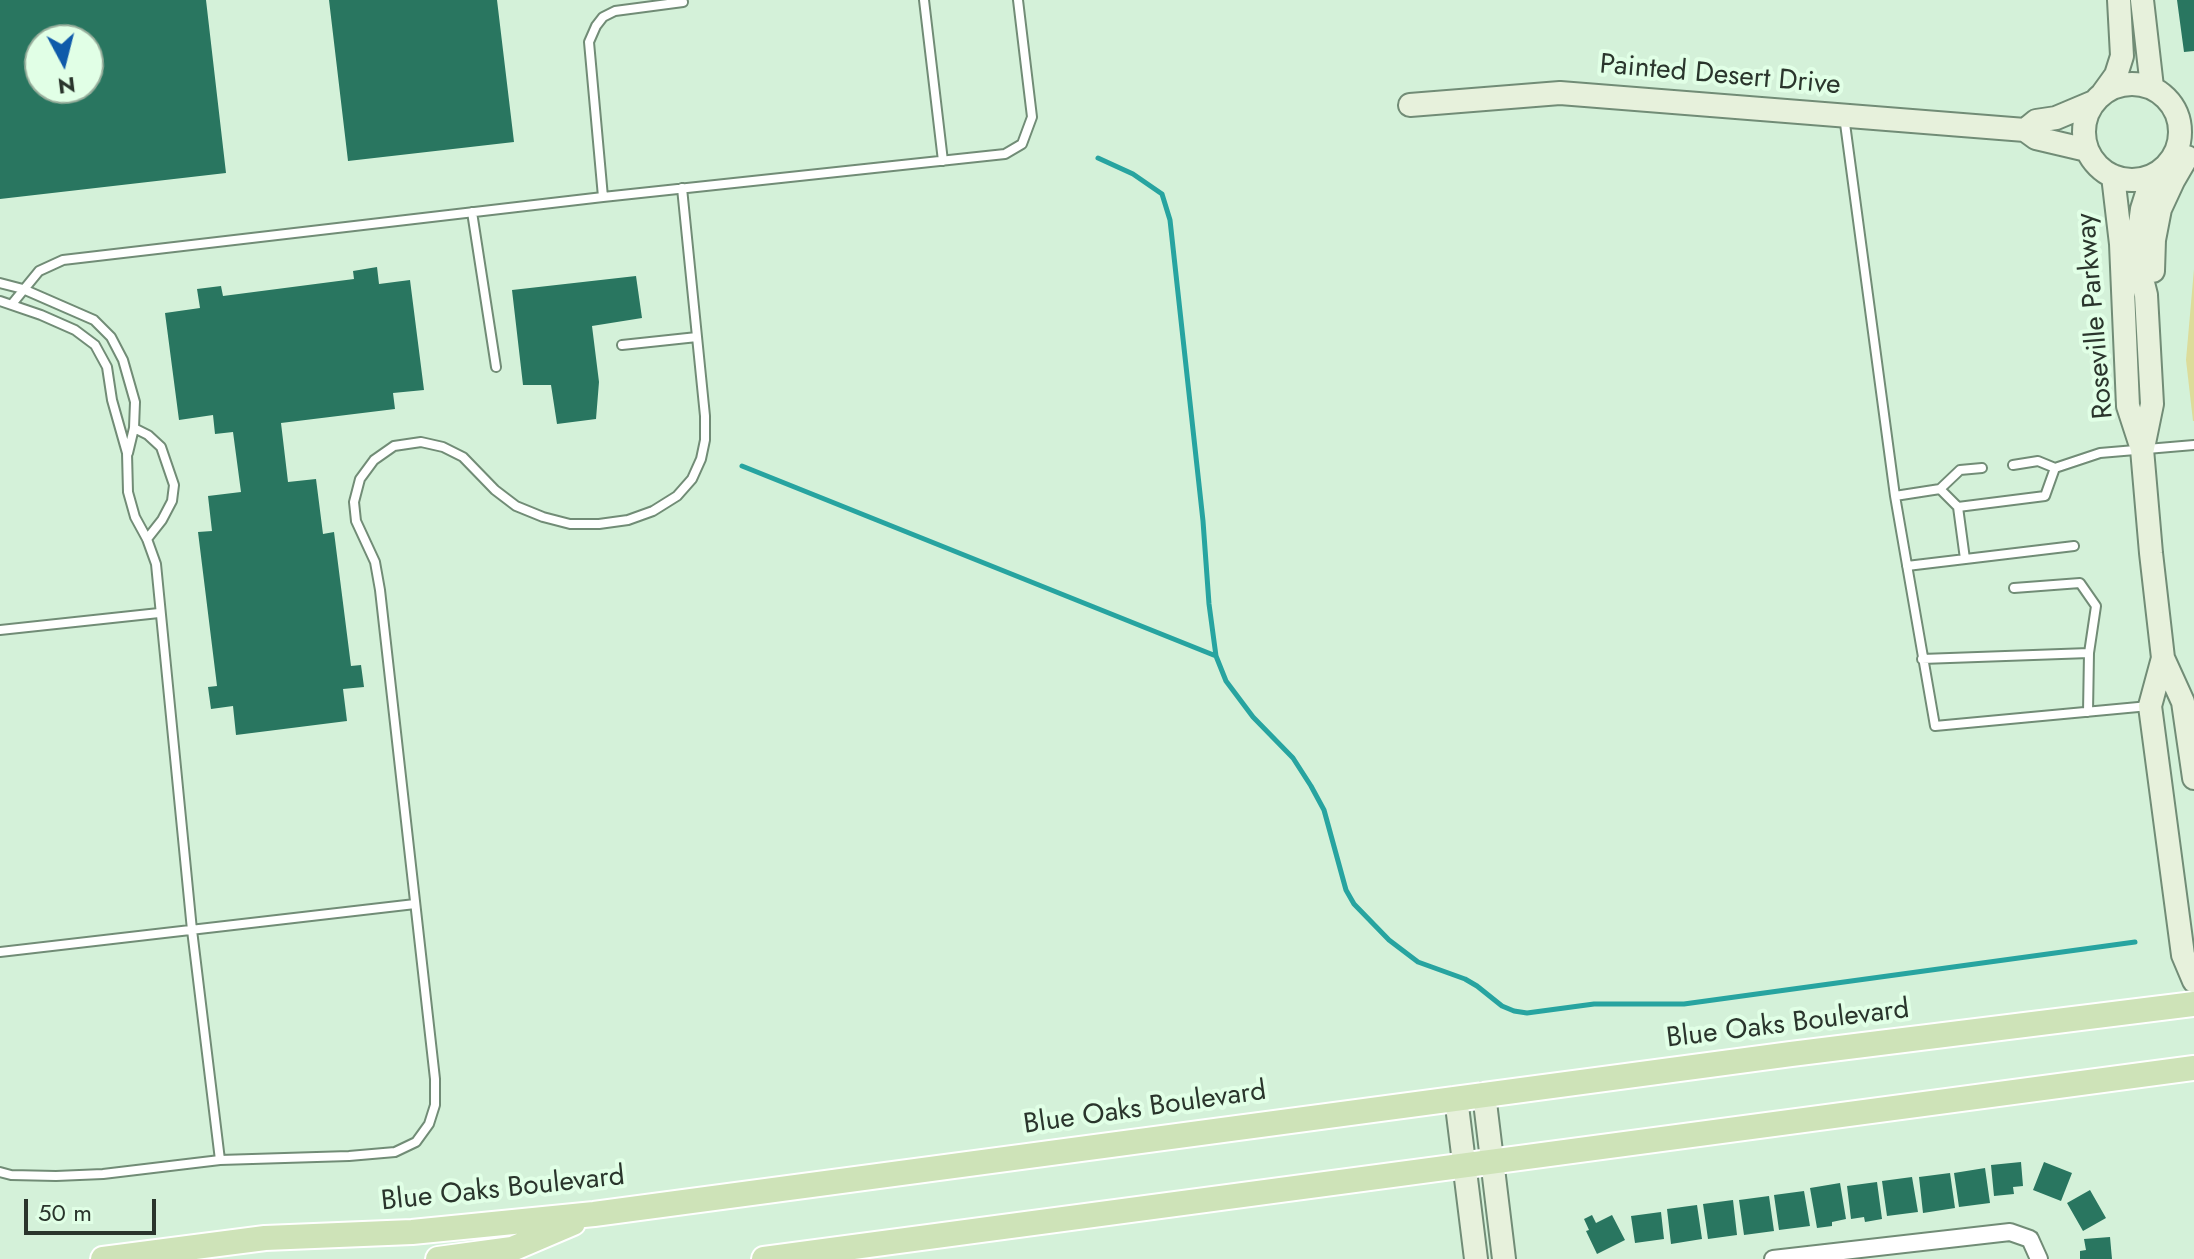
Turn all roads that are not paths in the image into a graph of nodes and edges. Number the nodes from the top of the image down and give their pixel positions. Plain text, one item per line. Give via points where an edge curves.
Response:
1 (682, 0) edge
2 (924, 0) edge
3 (1018, 0) edge
4 (2119, 0) edge
5 (2142, 0) edge
6 (2152, 87) junction
7 (2099, 97) junction
8 (2171, 103) junction
9 (1410, 105) dead end
10 (2194, 111) edge
11 (1844, 116) junction
12 (2025, 130) junction
13 (2087, 150) junction
14 (2179, 159) edge
15 (943, 161) junction
16 (2113, 176) junction
17 (682, 188) junction
18 (603, 197) junction
19 (472, 212) junction
20 (0, 283) edge
21 (23, 289) junction
22 (2146, 295) junction
23 (0, 301) edge
24 (12, 304) junction
25 (697, 337) junction
26 (622, 345) dead end
27 (496, 367) dead end
28 (134, 428) junction
29 (2194, 445) edge
30 (2142, 449) junction
31 (127, 453) junction
32 (2013, 465) dead end
33 (1982, 468) dead end
34 (2055, 468) junction
35 (1940, 489) junction
36 (1895, 496) junction
37 (1958, 507) junction
38 (147, 539) junction
39 (2074, 546) dead end
40 (1965, 559) junction
41 (1907, 566) junction
42 (2014, 588) dead end
43 (159, 613) junction
44 (0, 630) edge
45 (2089, 653) junction
46 (2163, 658) junction
47 (1922, 659) junction
48 (2189, 701) edge
49 (2150, 706) junction
50 (2088, 712) junction
51 (2194, 778) edge
52 (415, 904) junction
53 (192, 930) junction
54 (0, 952) edge
55 (2194, 981) edge
56 (2194, 1004) edge
57 (2194, 1068) edge
58 (1484, 1094) junction
59 (1456, 1098) junction
60 (220, 1160) junction
61 (1492, 1161) junction
62 (1464, 1165) junction
63 (0, 1172) edge
64 (594, 1214) junction
65 (1896, 1252) edge
66 (103, 1259) edge
67 (438, 1259) edge
68 (764, 1259) edge
69 (1476, 1259) edge
70 (1504, 1259) edge
71 (1773, 1259) edge
72 (2039, 1259) edge

1 - 18 lane via 615,11 603,17 589,42
2 - 15 lane
3 - 15 lane via 1032,117 1027,135 1005,154
4 - 7 street via 2122,56 2116,75
5 - 6 street
6 - 7 street via 2127,84
6 - 8 street
7 - 12 street, Painted Desert Drive
7 - 13 street via 2084,125
8 - 10 street
8 - 14 street via 2181,126
9 - 11 street, Painted Desert Drive via 1560,93
11 - 12 street, Painted Desert Drive
11 - 36 lane
12 - 13 street, Painted Desert Drive via 2036,138
13 - 16 street
14 - 16 street via 2150,177
14 - 22 street via 2160,209
14 - 22 street, Roseville Parkway via 2148,190 2142,209 2138,239
15 - 17 lane
16 - 30 street, Roseville Parkway via 2128,406
17 - 18 lane
17 - 25 lane
18 - 19 lane
19 - 21 lane via 63,260 39,271
19 - 27 lane
20 - 21 lane
21 - 24 lane
21 - 28 lane via 94,320 111,337 135,402
22 - 30 street, Roseville Parkway via 2152,404
23 - 24 lane
24 - 31 lane via 75,330 95,345 107,367
25 - 26 lane
25 - 52 lane via 705,416 701,459 677,496 653,511 599,524 543,517 516,506 463,457 421,442 394,446 360,479 356,521 375,562 380,590
28 - 31 lane
28 - 38 lane via 161,447 174,485 172,501
29 - 30 lane
30 - 34 lane via 2100,453
30 - 46 street, Roseville Parkway
31 - 38 lane via 128,492
32 - 34 lane via 2038,461
33 - 35 lane via 1960,470
34 - 37 lane via 2045,496
35 - 36 lane
35 - 37 lane
36 - 41 lane
37 - 40 lane
38 - 43 lane via 156,564
39 - 40 lane
40 - 41 lane
41 - 47 lane
42 - 45 lane via 2080,583 2096,606
43 - 44 lane
43 - 53 lane
45 - 47 lane
45 - 50 lane
46 - 48 street, Roseville Parkway
46 - 49 street, Roseville Parkway
47 - 50 lane via 1935,726
48 - 51 street, Roseville Parkway
49 - 50 lane
49 - 55 street, Roseville Parkway via 2183,955
52 - 53 lane
52 - 60 lane via 435,1079 435,1105 416,1142 395,1152
53 - 54 lane
53 - 60 lane
56 - 58 main road, Blue Oaks Boulevard
57 - 61 main road
58 - 59 main road, Blue Oaks Boulevard
58 - 61 street
59 - 62 street
59 - 64 main road, Blue Oaks Boulevard
60 - 63 lane via 103,1174
61 - 62 main road
61 - 70 street
62 - 68 main road
62 - 69 street
64 - 66 main road, Blue Oaks Boulevard via 412,1232 265,1238
64 - 67 main road via 512,1249
65 - 71 street
65 - 72 street via 2010,1232 2030,1239

